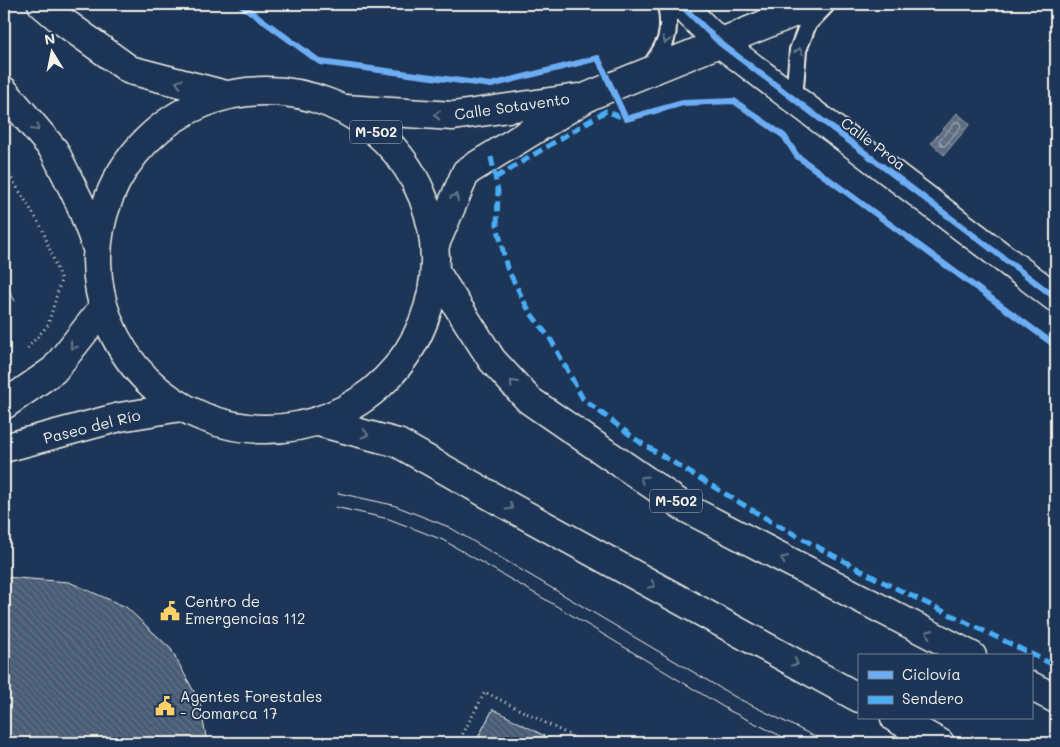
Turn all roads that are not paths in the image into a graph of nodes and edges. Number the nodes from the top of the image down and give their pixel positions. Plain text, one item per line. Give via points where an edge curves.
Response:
1 (42, 4) edge
2 (666, 4) edge
3 (680, 4) edge
4 (815, 4) edge
5 (827, 4) edge
6 (720, 43) junction
7 (646, 72) junction
8 (4, 91) edge
9 (226, 95) junction
10 (589, 96) junction
11 (794, 99) junction
12 (345, 109) junction
13 (436, 242) junction
14 (96, 248) junction
15 (437, 274) junction
16 (1056, 298) edge
17 (103, 308) junction
18 (4, 405) edge
19 (181, 407) junction
20 (318, 422) junction
21 (4, 448) edge
22 (968, 654) edge
23 (1032, 687) edge
24 (858, 697) edge
25 (1056, 699) edge
26 (899, 720) edge
27 (940, 743) edge

9 -> 1 main road, M-502 via 130,70
2 -> 7 lane via 669,34
3 - 6 main road, Calle Proa
4 - 6 main road, Calle Sotavento
11 -> 5 lane via 798,50 808,24
6 - 7 main road, Calle Sotavento
6 - 11 main road, Calle Proa
7 - 10 main road, Calle Sotavento
8 -> 14 main road, M-502 via 54,150 80,203
9 - 12 main road, M-502 via 267,90 307,94
9 - 14 main road, M-502 via 177,115 136,151 108,196
10 -> 12 main road, Calle Sotavento via 453,116
13 -> 10 main road, Calle Sotavento via 466,172
11 - 16 main road, Calle Proa
12 - 13 main road, M-502 via 390,142 421,188
13 - 15 main road, M-502
14 - 17 main road, M-502
15 - 20 main road, M-502 via 425,322 400,366 363,400
22 -> 15 main road, M-502 via 686,508 529,400 492,360
17 -> 18 main road via 54,370
17 - 19 main road, M-502 via 120,348 141,375
19 - 20 main road, M-502 via 225,425 271,430
19 - 21 main road, Paseo del Río via 120,418
20 -> 24 main road, M-502 via 398,443
23 - 25 main road
26 - 27 main road

